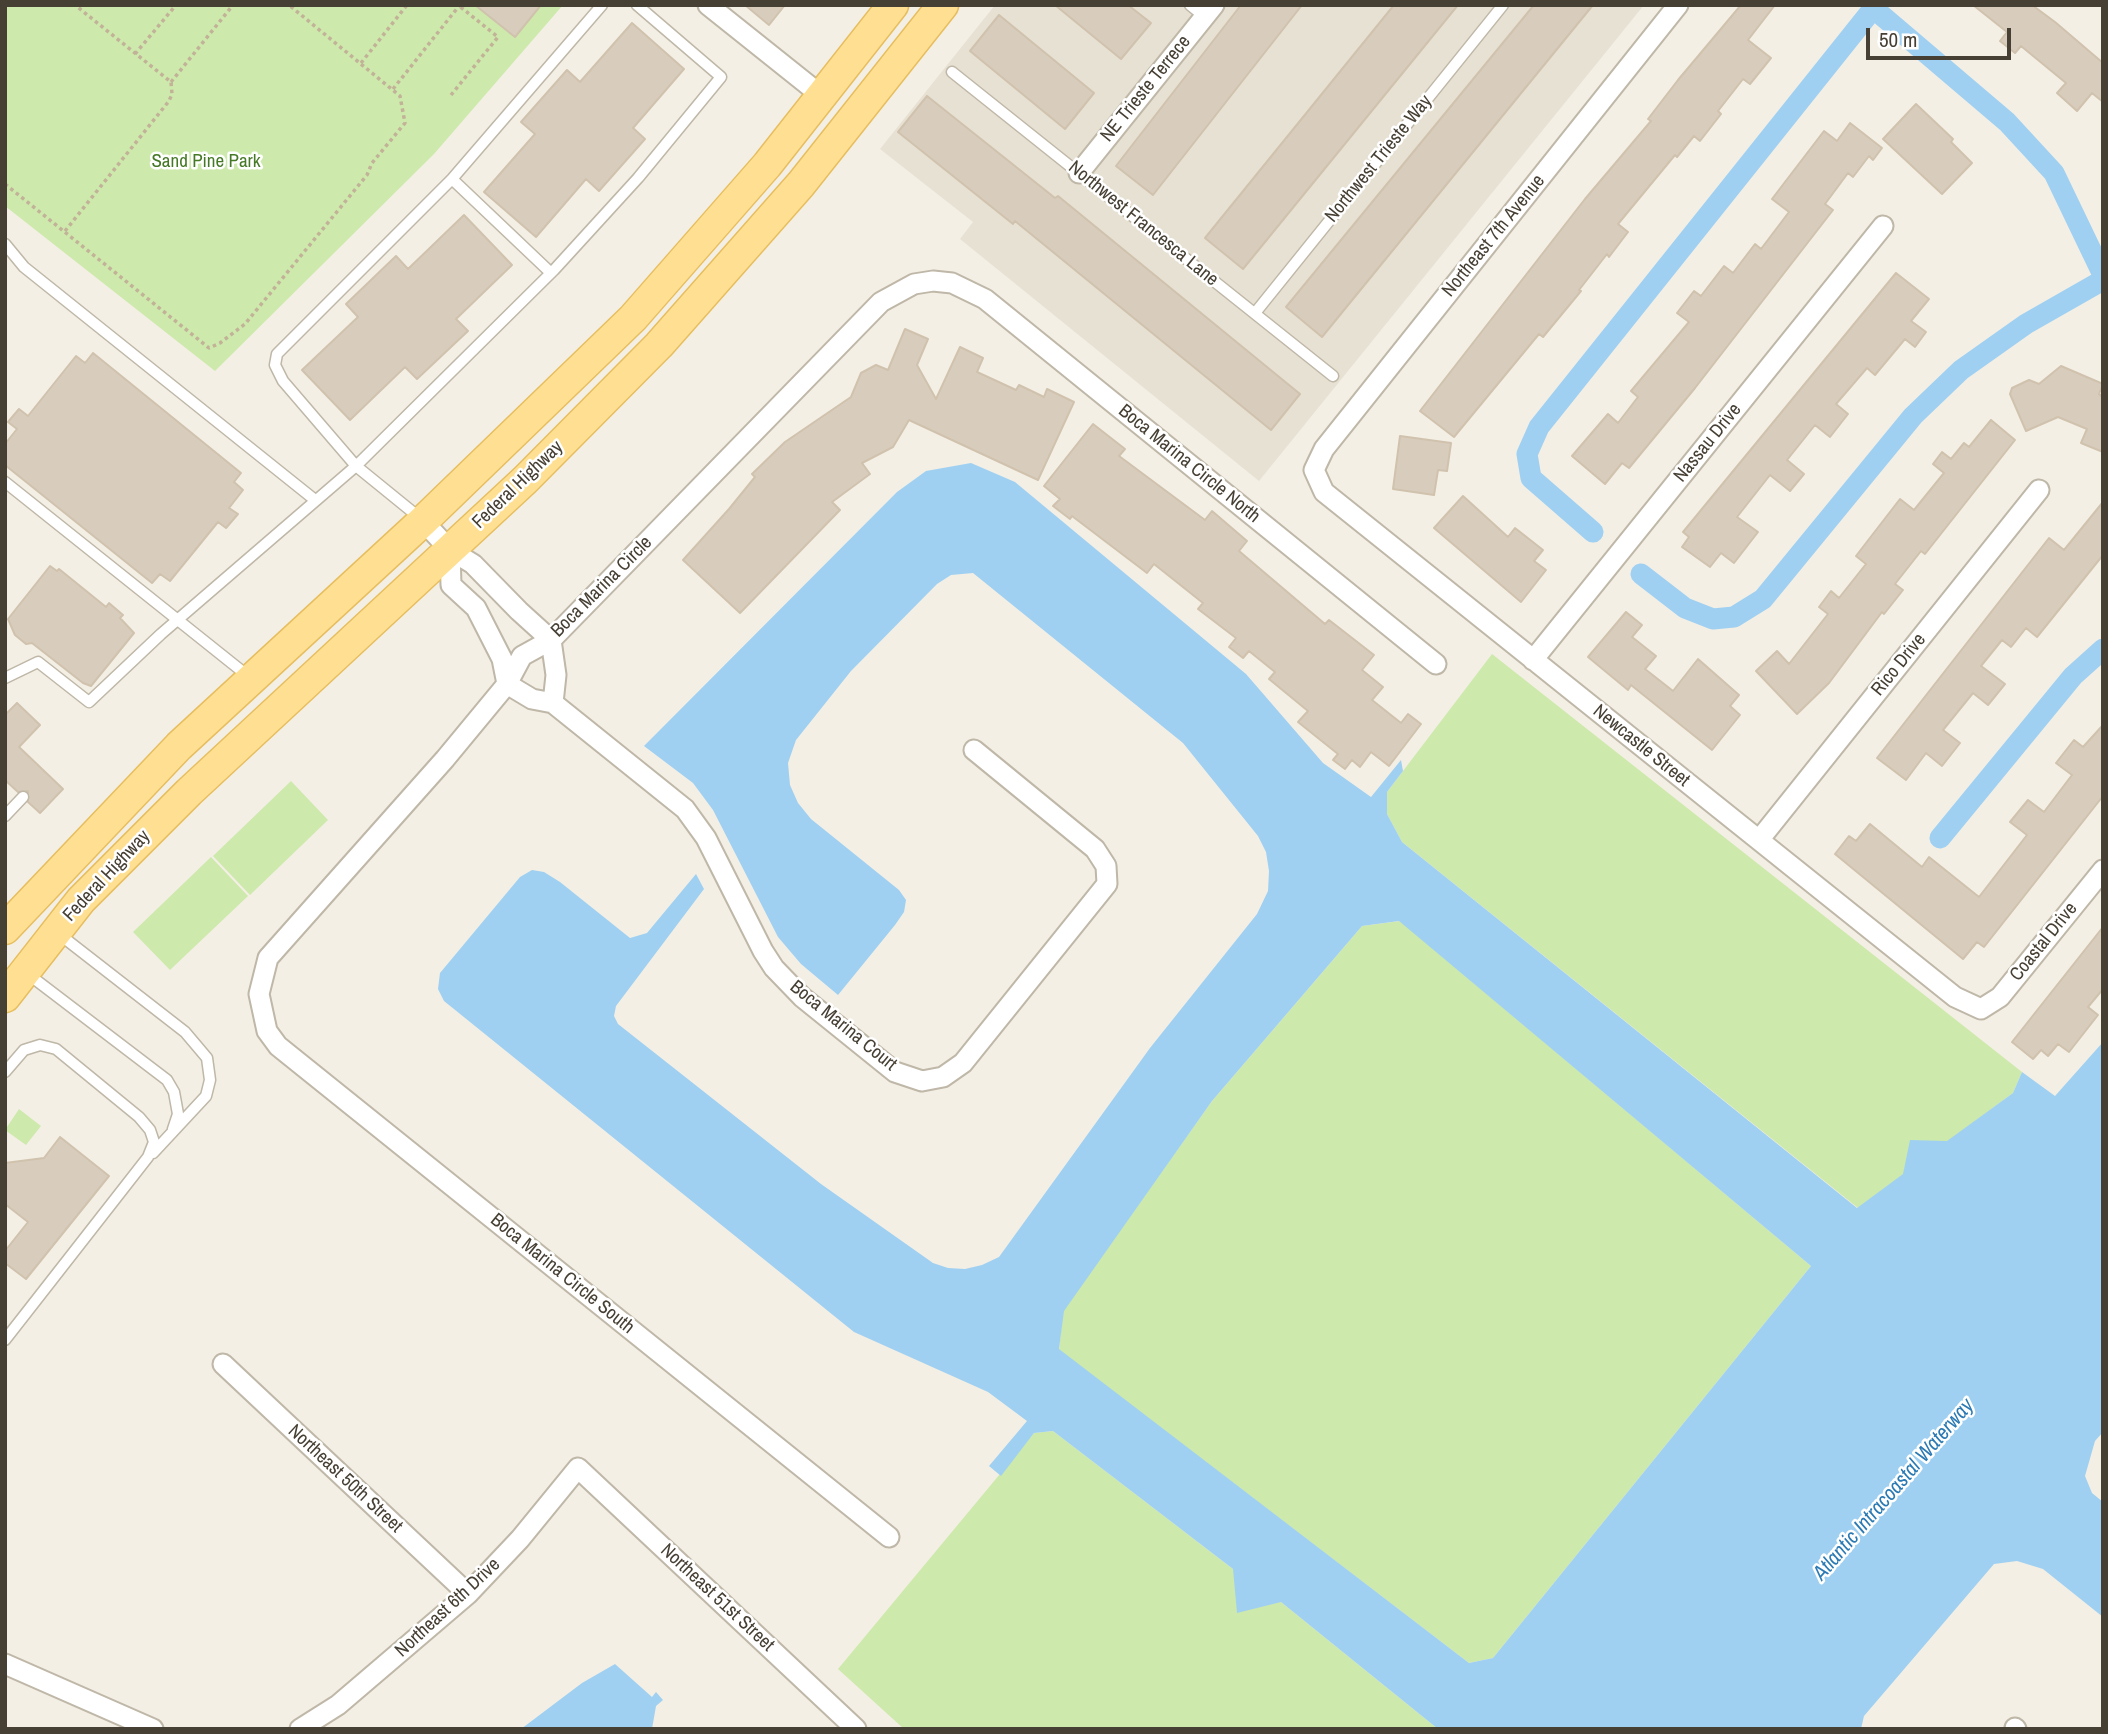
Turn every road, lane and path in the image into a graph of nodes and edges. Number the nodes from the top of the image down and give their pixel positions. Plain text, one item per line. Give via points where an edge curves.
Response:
1 (75, 5) edge
2 (176, 5) edge
3 (233, 5) edge
4 (289, 5) edge
5 (407, 5) edge
6 (602, 5) edge
7 (636, 5) edge
8 (708, 5) edge
9 (893, 5) edge
10 (943, 5) edge
11 (1503, 5) edge
12 (1678, 5) edge
13 (459, 6) edge
14 (1203, 9) edge
15 (871, 33) junction
16 (135, 54) junction
17 (360, 64) junction
18 (953, 72) dead end
19 (171, 82) junction
20 (392, 89) junction
21 (451, 95) dead end
22 (822, 96) junction
23 (850, 123) junction
24 (1079, 173) junction
25 (452, 179) junction
26 (5, 184) edge
27 (800, 184) junction
28 (1883, 226) dead end
29 (65, 232) junction
30 (5, 244) edge
31 (551, 272) junction
32 (933, 281) joint
33 (1255, 313) junction
34 (1333, 376) dead end
35 (356, 466) junction
36 (1314, 470) joint
37 (5, 482) edge
38 (2039, 490) dead end
39 (314, 500) junction
40 (423, 521) junction
41 (450, 550) junction
42 (179, 619) junction
43 (551, 640) junction
44 (1533, 660) junction
45 (1437, 664) dead end
46 (5, 678) edge
47 (251, 679) junction
48 (506, 684) junction
49 (554, 703) junction
50 (974, 750) dead end
51 (23, 797) dead end
52 (5, 816) edge
53 (1759, 840) junction
54 (2103, 870) edge
55 (11, 911) edge
56 (56, 931) junction
57 (15, 964) edge
58 (259, 994) joint
59 (5, 997) edge
60 (1981, 1009) joint
61 (5, 1072) edge
62 (173, 1131) junction
63 (148, 1157) junction
64 (5, 1340) edge
65 (223, 1364) dead end
66 (578, 1468) joint
67 (889, 1537) dead end
68 (468, 1594) junction
69 (5, 1664) edge
70 (852, 1728) edge
71 (153, 1729) edge
72 (300, 1729) edge

1 - 16 path
2 - 16 path
3 - 19 path
4 - 17 path
5 - 17 path
6 - 25 lane
7 - 31 lane via 721,77 638,178
8 - 22 street
9 - 15 main road, Federal Highway
10 - 23 main road, Federal Highway
11 - 33 lane, Northwest Trieste Way
12 - 36 street, Northeast 7th Avenue via 1324,449
13 - 20 path
13 - 21 path via 498,37
14 - 24 street, NE Trieste Terrece
15 - 22 main road, Federal Highway
15 - 23 main road via 852,84
16 - 19 path
17 - 20 path
18 - 24 lane, Northwest Francesca Lane
19 - 29 path via 169,101
20 - 29 path via 400,96 405,123 245,324 209,348
22 - 27 main road via 819,134
22 - 40 main road, Federal Highway via 633,318
23 - 27 main road, Federal Highway
24 - 33 lane, Northwest Francesca Lane
25 - 31 lane
25 - 35 lane via 277,354 275,365 283,381
26 - 29 path
27 - 41 main road, Federal Highway via 659,345
28 - 44 street, Nassau Drive
30 - 39 lane via 24,267
31 - 35 lane
32 - 43 street, Boca Marina Circle via 897,291 881,302
32 - 45 street, Boca Marina Circle North via 970,289 985,299
33 - 34 lane, Northwest Francesca Lane
35 - 39 lane
35 - 40 lane
36 - 44 street, Newcastle Street via 1324,492
37 - 42 lane
38 - 53 street, Rico Drive
39 - 42 lane
40 - 41 street
40 - 47 main road, Federal Highway
41 - 43 street via 473,564
41 - 48 street via 451,585 476,608 502,659
41 - 56 main road, Federal Highway via 189,792
42 - 46 lane via 89,702 38,662
42 - 47 lane
43 - 48 street, Boca Marina Circle via 522,656
43 - 49 street
44 - 53 street, Newcastle Street
47 - 55 main road, Federal Highway
48 - 49 street, Boca Marina Court via 532,699
48 - 58 street, Boca Marina Circle via 445,759 279,942 261,975
49 - 50 street, Boca Marina Court via 691,816 763,951 802,998 895,1072 922,1082 943,1077 963,1063 1107,884 1106,866 1095,849
51 - 52 lane
53 - 60 street, Newcastle Street via 1955,996
54 - 60 street, Coastal Drive via 2000,996
55 - 56 main road
56 - 57 main road, Federal Highway
56 - 62 lane via 185,1032 207,1058 210,1080 206,1096
57 - 59 main road, Federal Highway
57 - 62 lane via 167,1080 178,1114
58 - 67 street, Boca Marina Circle South via 267,1031 278,1046
61 - 63 lane via 24,1050 40,1045 56,1049 139,1117 154,1142
62 - 63 lane
63 - 64 lane
65 - 68 street, Northeast 50th Street
66 - 68 street, Northeast 6th Drive
66 - 70 street, Northeast 51st Street
68 - 72 street, Northeast 6th Drive via 338,1705
69 - 71 street

